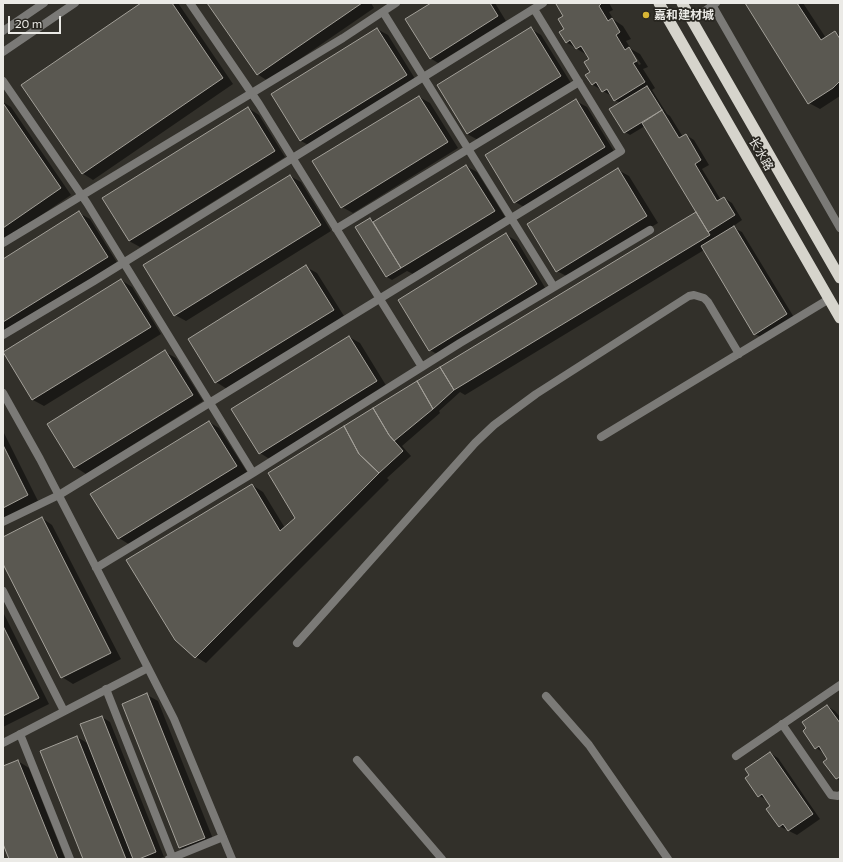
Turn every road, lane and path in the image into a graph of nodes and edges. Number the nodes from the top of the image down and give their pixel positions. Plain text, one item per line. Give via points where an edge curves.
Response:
1 (44, 3) edge
2 (75, 3) edge
3 (190, 3) edge
4 (396, 3) edge
5 (543, 3) edge
6 (658, 3) edge
7 (682, 3) edge
8 (713, 4) edge
9 (534, 8) junction
10 (383, 12) junction
11 (692, 20) junction
12 (3, 31) edge
13 (3, 52) edge
14 (423, 77) junction
15 (3, 81) edge
16 (579, 82) junction
17 (251, 93) junction
18 (468, 149) junction
19 (292, 158) junction
20 (82, 195) junction
21 (511, 219) junction
22 (840, 228) edge
23 (336, 229) junction
24 (650, 230) dead end
25 (3, 243) edge
26 (124, 262) junction
27 (840, 278) edge
28 (554, 287) junction
29 (380, 299) junction
30 (829, 299) junction
31 (840, 318) edge
32 (3, 335) edge
33 (739, 354) junction
34 (422, 367) junction
35 (3, 393) edge
36 (210, 403) junction
37 (601, 437) dead end
38 (253, 473) junction
39 (58, 495) junction
40 (3, 522) edge
41 (96, 568) junction
42 (3, 591) edge
43 (297, 643) dead end
44 (148, 668) junction
45 (840, 685) edge
46 (106, 690) junction
47 (546, 696) dead end
48 (64, 711) junction
49 (782, 724) junction
50 (20, 734) junction
51 (3, 742) edge
52 (736, 756) dead end
53 (358, 760) dead end
54 (840, 795) edge
55 (223, 837) junction
56 (70, 859) edge
57 (171, 859) edge
58 (232, 859) edge
59 (442, 859) edge
60 (668, 859) edge

1 - 12 street
2 - 13 street
3 - 17 street
4 - 10 street
5 - 9 street
6 - 30 highway, 长水路
7 - 11 highway, 长水路
8 - 11 street
8 - 22 street
9 - 14 street
9 - 16 street
10 - 14 street
10 - 17 street
11 - 27 highway, 长水路
14 - 18 street
14 - 19 street
15 - 20 street
16 - 18 street
16 - 21 street via 621,151
17 - 19 street
17 - 20 street
18 - 21 street
18 - 23 street
19 - 23 street
19 - 26 street
20 - 25 street
20 - 26 street
21 - 28 street
21 - 29 street
23 - 29 street
24 - 28 street
26 - 32 street
26 - 36 street
28 - 34 street
29 - 34 street
29 - 36 street
30 - 31 highway, 长水路
30 - 33 street
33 - 37 street
33 - 43 street via 708,302 694,295 536,394 494,425 475,443
34 - 38 street
35 - 39 street
36 - 38 street
36 - 39 street
38 - 41 street
39 - 40 street
39 - 41 street
41 - 44 street
42 - 48 street
44 - 46 street
44 - 55 street via 174,719
45 - 49 street
46 - 48 street
46 - 57 street
47 - 60 street via 589,745
48 - 50 street
49 - 52 street
49 - 54 street via 831,795
50 - 51 street
50 - 56 street
53 - 59 street
55 - 57 street
55 - 58 street

